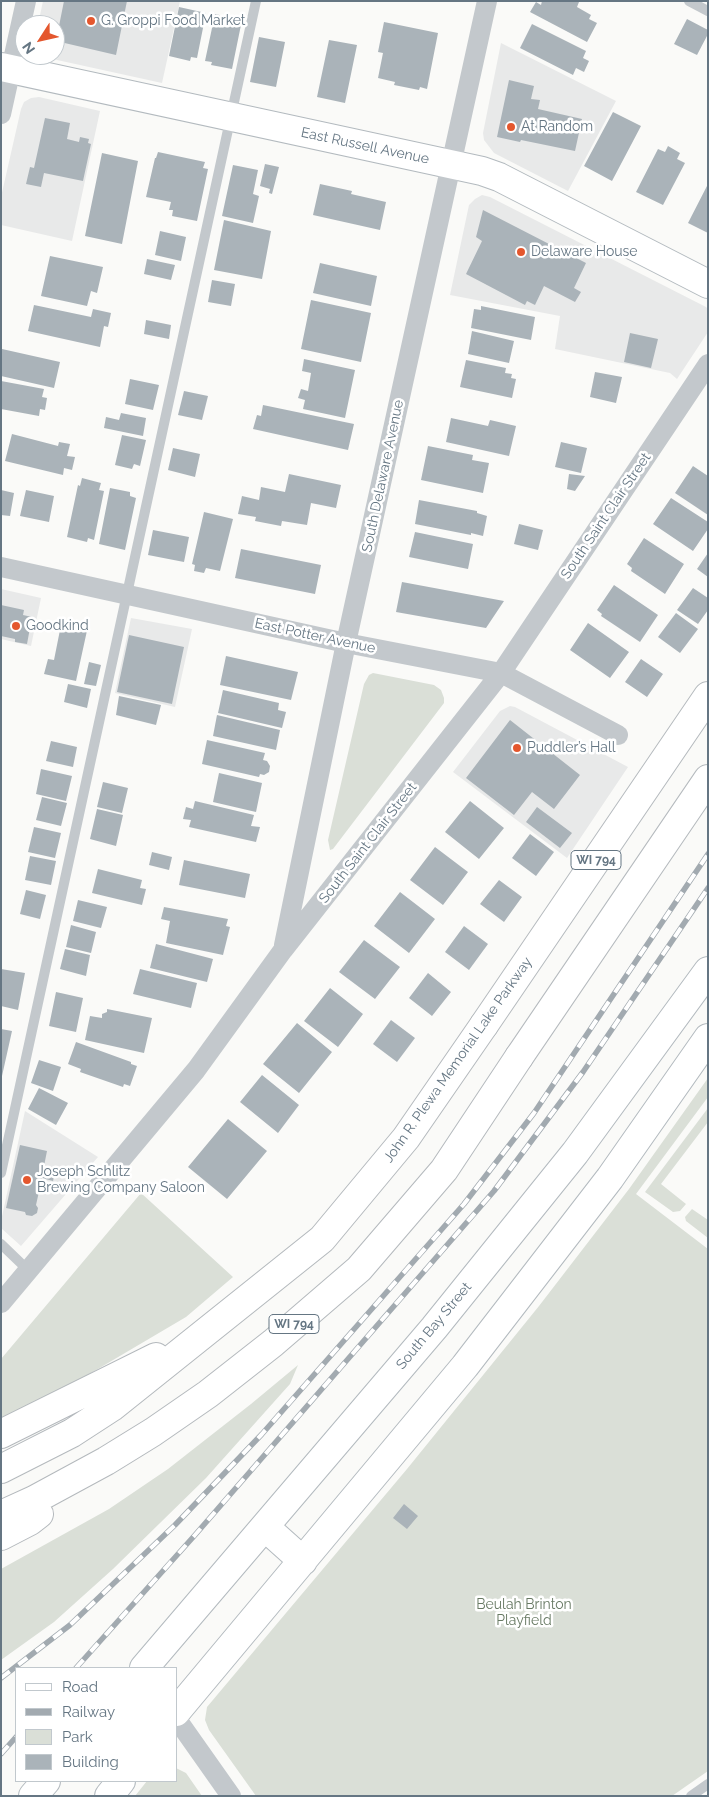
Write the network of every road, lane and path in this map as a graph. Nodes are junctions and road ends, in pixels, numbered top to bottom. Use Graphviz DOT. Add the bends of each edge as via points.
graph roads {
  1 [pos="26,1"];
  2 [pos="256,1"];
  3 [pos="487,1"];
  4 [pos="689,1"];
  5 [pos="707,8"];
  6 [pos="6,68"];
  7 [pos="1,114"];
  8 [pos="231,118"];
  9 [pos="451,165"];
  10 [pos="708,284"];
  11 [pos="708,364"];
  12 [pos="1,567"];
  13 [pos="126,595"];
  14 [pos="346,644"];
  15 [pos="502,673"];
  16 [pos="708,696"];
  17 [pos="618,734"];
  18 [pos="708,779"];
  19 [pos="283,950"];
  20 [pos="708,971"];
  21 [pos="708,1038"];
  22 [pos="575,1153"];
  23 [pos="1,1173"];
  24 [pos="610,1178"];
  25 [pos="1,1244"];
  26 [pos="29,1271"];
  27 [pos="1,1303"];
  28 [pos="205,1332"];
  29 [pos="1,1434"];
  30 [pos="106,1461"];
  31 [pos="1,1469"];
  32 [pos="1,1515"];
  33 [pos="264,1527"];
  34 [pos="1,1536"];
  35 [pos="303,1561"];
  36 [pos="145,1667"];
  37 [pos="178,1710"];
  38 [pos="178,1721"];
  39 [pos="45,1782"];
  40 [pos="120,1782"];
  41 [pos="708,1784"];
  42 [pos="33,1796"];
  43 [pos="108,1796"];
  44 [pos="231,1796"];
  45 [pos="691,1796"];
  1 -- 6 [label="street"];
  2 -- 8 [label="lane"];
  3 -- 9 [label="street, South Delaware Avenue"];
  4 -- 5 [label="lane"];
  6 -- 7 [label="street"];
  6 -- 8 [label="main road, East Russell Avenue"];
  8 -- 9 [label="main road, East Russell Avenue"];
  8 -- 13 [label="lane"];
  9 -- 10 [label="main road, East Russell Avenue" via="499,177"];
  9 -- 14 [label="street, South Delaware Avenue"];
  11 -- 15 [label="street, South Saint Clair Street"];
  12 -- 13 [label="street, East Potter Avenue"];
  13 -- 14 [label="street, East Potter Avenue"];
  13 -- 23 [label="lane"];
  14 -- 15 [label="street, East Potter Avenue"];
  14 -- 19 [label="street, South Delaware Avenue"];
  15 -- 17 [label="street, East Potter Avenue"];
  15 -- 19 [label="street, South Saint Clair Street"];
  16 -- 28 [label="main road, John R. Plewa Memorial Lake Parkway / WI 794" via="406,1138 322,1239"];
  18 -- 30 [label="main road, WI 794" via="444,1170 359,1269 208,1394"];
  19 -- 26 [label="street, South Saint Clair Street" via="196,1070"];
  20 -- 22 [label="main road, South Bay Street"];
  21 -- 24 [label="main road"];
  22 -- 24 [label="main road"];
  22 -- 33 [label="main road, South Bay Street" via="434,1328"];
  24 -- 35 [label="main road" via="465,1366"];
  25 -- 26 [label="lane"];
  26 -- 27 [label="street, South Saint Clair Street"];
  28 -- 29 [label="main road"];
  28 -- 31 [label="main road, John R. Plewa Memorial Lake Parkway / WI 794" via="112,1407 72,1433"];
  30 -- 32 [label="main road, WI 794"];
  30 -- 34 [label="main road" via="30,1521"];
  33 -- 35 [label="main road"];
  33 -- 36 [label="main road, South Bay Street"];
  35 -- 37 [label="main road"];
  38 -- 44 [label="street"];
  39 -- 42 [label="main road"];
  40 -- 43 [label="main road"];
  41 -- 45 [label="lane"];
}
